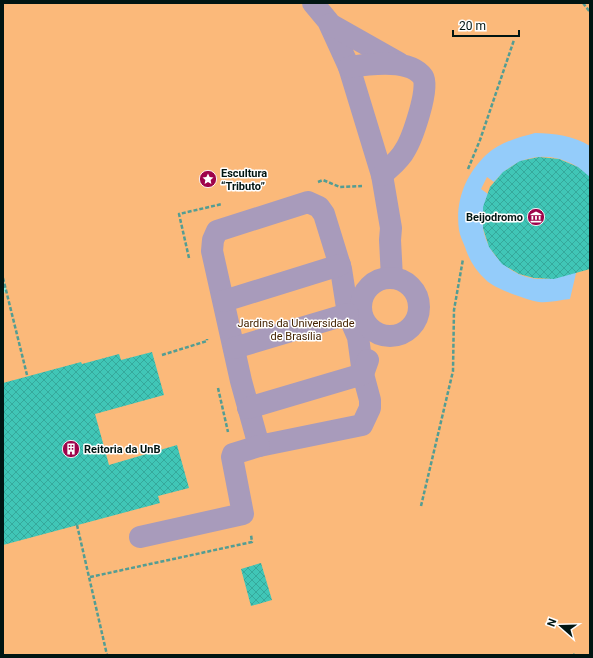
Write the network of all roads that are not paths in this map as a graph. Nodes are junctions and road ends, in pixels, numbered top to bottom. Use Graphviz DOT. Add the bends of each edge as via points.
graph roads {
  1 [pos="314,3"];
  2 [pos="330,24"];
  3 [pos="404,66"];
  4 [pos="349,67"];
  5 [pos="382,175"];
  6 [pos="391,228"];
  7 [pos="341,267"];
  8 [pos="383,281"];
  9 [pos="417,297"];
  10 [pos="224,301"];
  11 [pos="348,314"];
  12 [pos="390,337"];
  13 [pos="234,348"];
  14 [pos="363,374"];
  15 [pos="248,408"];
  16 [pos="259,446"];
  17 [pos="140,537"];
  1 -- 2 [label="lane"];
  2 -- 3 [label="lane"];
  2 -- 4 [label="lane"];
  3 -- 4 [label="lane" via="368,64"];
  3 -- 5 [label="lane" via="418,72 425,86 414,130 405,151"];
  4 -- 5 [label="lane"];
  5 -- 6 [label="lane"];
  6 -- 8 [label="lane"];
  6 -- 9 [label="lane"];
  7 -- 8 [label="lane" via="358,279"];
  7 -- 10 [label="lane"];
  7 -- 10 [label="lane" via="324,214 319,207 308,202 217,231 212,251"];
  7 -- 11 [label="lane"];
  8 -- 9 [label="lane" via="400,280 408,284"];
  8 -- 12 [label="lane" via="367,290 362,298 362,316 366,325 373,331"];
  9 -- 12 [label="lane" via="419,311 414,324 408,331"];
  10 -- 13 [label="lane"];
  11 -- 13 [label="lane"];
  11 -- 14 [label="lane" via="358,337"];
  12 -- 14 [label="lane" via="372,349"];
  13 -- 15 [label="lane"];
  14 -- 15 [label="lane"];
  14 -- 16 [label="lane" via="370,408 362,426"];
  15 -- 16 [label="lane"];
  16 -- 17 [label="lane" via="233,454 243,514"];
}
